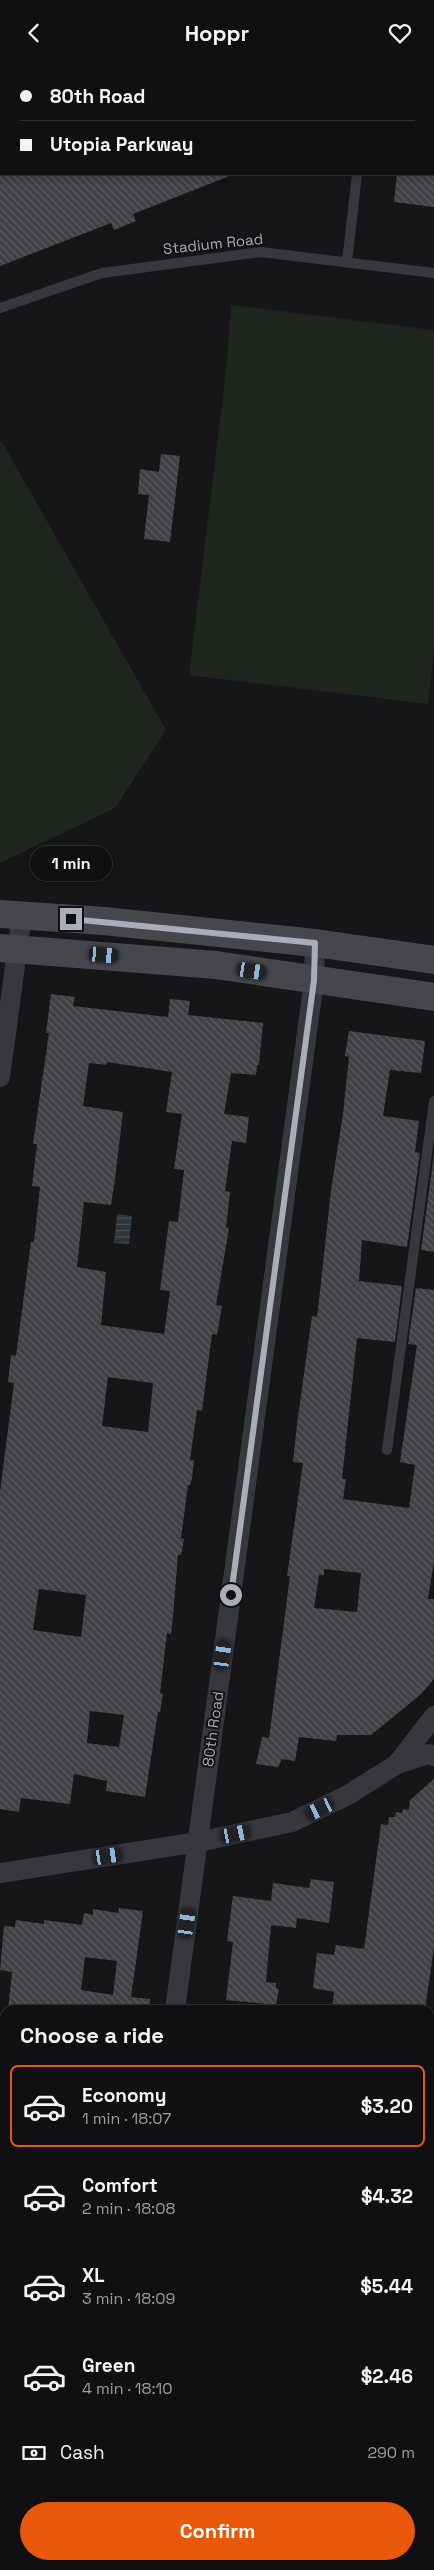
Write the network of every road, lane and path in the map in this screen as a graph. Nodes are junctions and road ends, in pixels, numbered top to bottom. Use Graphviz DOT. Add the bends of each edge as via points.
graph roads {
  1 [pos="357,175"];
  2 [pos="347,262"];
  3 [pos="434,273"];
  4 [pos="0,308"];
  5 [pos="11,915"];
  6 [pos="315,943"];
  7 [pos="9,948"];
  8 [pos="434,960"];
  9 [pos="314,980"];
  10 [pos="434,997"];
  11 [pos="0,1077"];
  12 [pos="434,1101"];
  13 [pos="387,1451"];
  14 [pos="434,1716"];
  15 [pos="434,1755"];
  16 [pos="397,1764"];
  17 [pos="198,1842"];
  18 [pos="0,1873"];
  19 [pos="176,2005"];
  1 -- 2 [label="lane"];
  2 -- 3 [label="lane, Stadium Road"];
  2 -- 4 [label="lane, Stadium Road" via="261,251 102,273"];
  5 -- 6 [label="main road"];
  5 -- 7 [label="street"];
  6 -- 8 [label="main road"];
  6 -- 9 [label="street, 80th Road"];
  7 -- 9 [label="main road" via="216,965"];
  7 -- 11 [label="street"];
  9 -- 10 [label="main road"];
  9 -- 17 [label="street, 80th Road"];
  12 -- 13 [label="lane"];
  14 -- 16 [label="street"];
  15 -- 16 [label="street"];
  16 -- 17 [label="street" via="348,1795 292,1822"];
  17 -- 18 [label="street"];
  17 -- 19 [label="street, 80th Road"];
}
